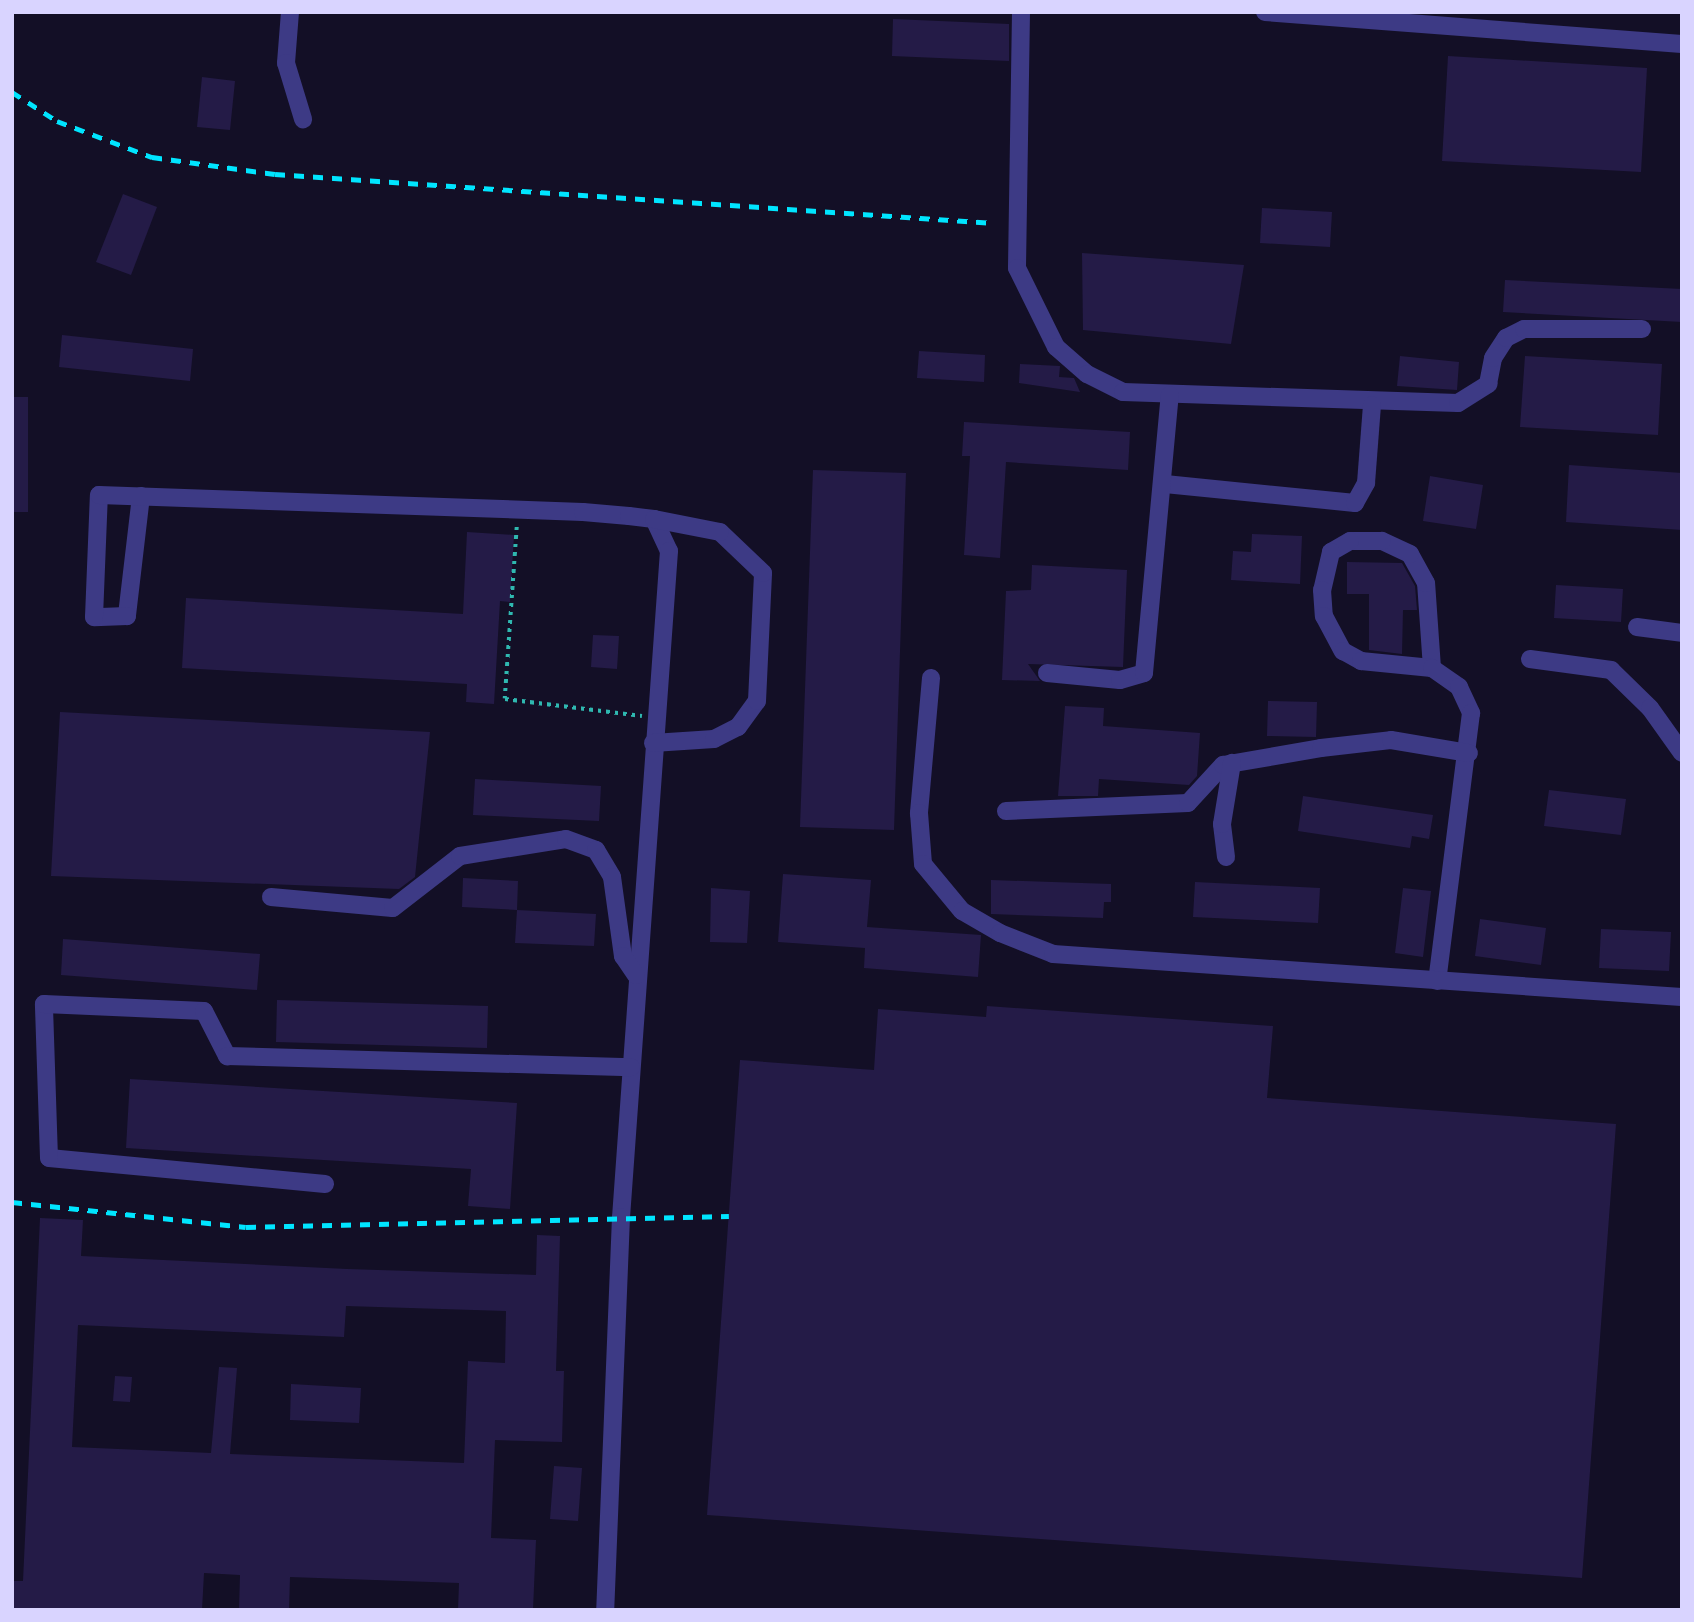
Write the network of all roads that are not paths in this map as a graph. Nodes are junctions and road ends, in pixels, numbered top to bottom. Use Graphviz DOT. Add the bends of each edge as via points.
graph roads {
  1 [pos="290,12"];
  2 [pos="1021,12"];
  3 [pos="1265,12"];
  4 [pos="1682,44"];
  5 [pos="303,120"];
  6 [pos="1642,329"];
  7 [pos="1170,395"];
  8 [pos="1373,405"];
  9 [pos="1165,484"];
  10 [pos="141,496"];
  11 [pos="654,519"];
  12 [pos="1637,627"];
  13 [pos="1682,633"];
  14 [pos="1530,659"];
  15 [pos="1433,668"];
  16 [pos="1046,673"];
  17 [pos="931,678"];
  18 [pos="653,743"];
  19 [pos="1469,752"];
  20 [pos="1682,753"];
  21 [pos="1232,763"];
  22 [pos="1006,811"];
  23 [pos="1226,857"];
  24 [pos="271,897"];
  25 [pos="636,975"];
  26 [pos="1437,981"];
  27 [pos="1682,997"];
  28 [pos="631,1067"];
  29 [pos="325,1184"];
  30 [pos="605,1610"];
  1 -- 5 [label="lane" via="286,63"];
  2 -- 7 [label="lane" via="1017,268 1056,347 1087,374 1123,392"];
  3 -- 4 [label="lane"];
  6 -- 8 [label="lane" via="1524,329 1506,338 1493,358 1488,384 1474,396 1458,403"];
  7 -- 8 [label="lane"];
  7 -- 9 [label="lane"];
  8 -- 9 [label="lane" via="1366,483 1354,503"];
  9 -- 16 [label="lane" via="1144,673 1120,680"];
  10 -- 10 [label="lane" via="99,495 94,617 127,616"];
  10 -- 11 [label="lane"];
  11 -- 18 [label="lane" via="669,551"];
  11 -- 18 [label="lane" via="720,532 763,573 757,701 738,727 714,738"];
  12 -- 13 [label="lane"];
  14 -- 20 [label="lane" via="1611,670 1650,708"];
  15 -- 15 [label="lane" via="1362,661 1343,651 1324,616 1322,590 1331,552 1350,541 1382,541 1410,554 1426,583"];
  15 -- 19 [label="lane" via="1459,687 1471,713"];
  17 -- 26 [label="lane" via="919,813 923,864 962,911 1053,954"];
  18 -- 25 [label="lane"];
  19 -- 21 [label="lane" via="1391,740"];
  19 -- 26 [label="lane"];
  21 -- 22 [label="lane" via="1223,765 1188,803"];
  21 -- 23 [label="lane" via="1222,824"];
  24 -- 25 [label="lane" via="393,908 460,856 566,839 596,850 612,877 623,956"];
  25 -- 28 [label="lane"];
  26 -- 27 [label="lane"];
  28 -- 29 [label="lane" via="227,1056 204,1011 44,1004 49,1158"];
  28 -- 30 [label="lane"];
}
